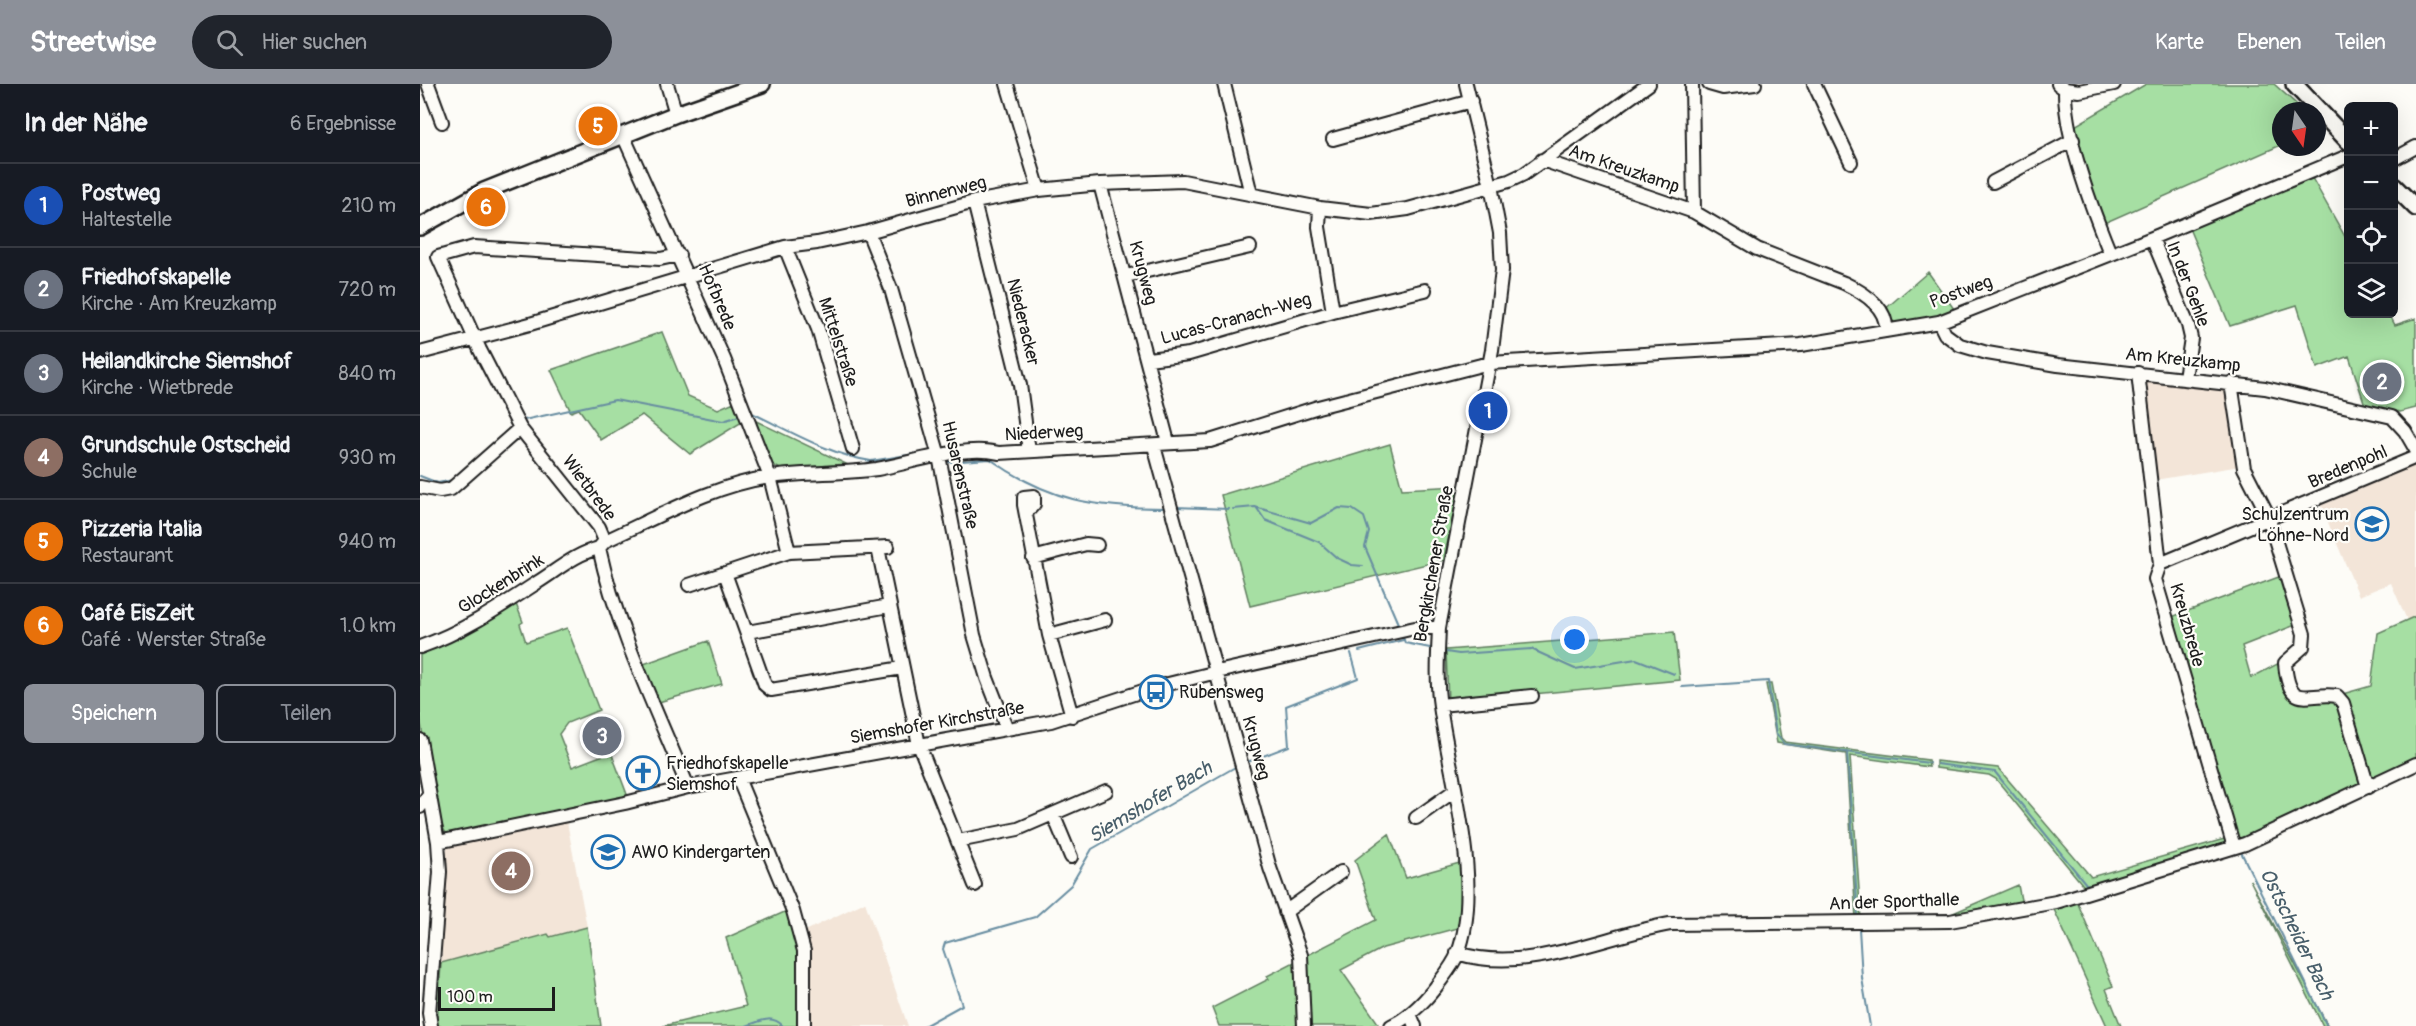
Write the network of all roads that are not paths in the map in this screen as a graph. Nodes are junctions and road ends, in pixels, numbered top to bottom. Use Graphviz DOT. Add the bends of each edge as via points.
graph roads {
  1 [pos="428,84"];
  2 [pos="667,84"];
  3 [pos="762,84"];
  4 [pos="1006,84"];
  5 [pos="1224,84"];
  6 [pos="1466,84"];
  7 [pos="1649,84"];
  8 [pos="1692,84"];
  9 [pos="1709,84"];
  10 [pos="1755,84"];
  11 [pos="1814,84"];
  12 [pos="2114,84"];
  13 [pos="2294,84"];
  14 [pos="2061,86"];
  15 [pos="1471,101"];
  16 [pos="676,114"];
  17 [pos="442,122"];
  18 [pos="623,135"];
  19 [pos="2344,136"];
  20 [pos="1334,139"];
  21 [pos="2073,140"];
  22 [pos="2416,147"];
  23 [pos="2398,157"];
  24 [pos="2344,158"];
  25 [pos="1542,160"];
  26 [pos="1851,162"];
  27 [pos="1993,182"];
  28 [pos="1100,184"];
  29 [pos="1491,186"];
  30 [pos="1038,190"];
  31 [pos="2398,190"];
  32 [pos="1251,194"];
  33 [pos="974,202"];
  34 [pos="1320,208"];
  35 [pos="2416,208"];
  36 [pos="1694,212"];
  37 [pos="420,227"];
  38 [pos="868,232"];
  39 [pos="2152,238"];
  40 [pos="785,247"];
  41 [pos="1250,247"];
  42 [pos="2110,253"];
  43 [pos="679,255"];
  44 [pos="687,274"];
  45 [pos="1126,276"];
  46 [pos="1425,290"];
  47 [pos="1334,312"];
  48 [pos="1939,322"];
  49 [pos="1886,331"];
  50 [pos="477,338"];
  51 [pos="420,353"];
  52 [pos="1148,359"];
  53 [pos="1489,363"];
  54 [pos="2138,373"];
  55 [pos="2185,378"];
  56 [pos="2231,383"];
  57 [pos="520,428"];
  58 [pos="1168,442"];
  59 [pos="1154,446"];
  60 [pos="854,449"];
  61 [pos="2416,450"];
  62 [pos="1029,451"];
  63 [pos="939,456"];
  64 [pos="2416,457"];
  65 [pos="770,477"];
  66 [pos="420,487"];
  67 [pos="1026,513"];
  68 [pos="2270,520"];
  69 [pos="602,545"];
  70 [pos="1097,545"];
  71 [pos="789,552"];
  72 [pos="1033,558"];
  73 [pos="2160,564"];
  74 [pos="725,573"];
  75 [pos="689,585"];
  76 [pos="889,606"];
  77 [pos="1105,620"];
  78 [pos="1438,628"];
  79 [pos="747,632"];
  80 [pos="1048,635"];
  81 [pos="420,647"];
  82 [pos="902,668"];
  83 [pos="1217,672"];
  84 [pos="1532,696"];
  85 [pos="1440,705"];
  86 [pos="1072,716"];
  87 [pos="1007,729"];
  88 [pos="420,740"];
  89 [pos="919,745"];
  90 [pos="2416,764"];
  91 [pos="738,778"];
  92 [pos="688,787"];
  93 [pos="2368,787"];
  94 [pos="1106,791"];
  95 [pos="1454,791"];
  96 [pos="429,794"];
  97 [pos="420,807"];
  98 [pos="1053,814"];
  99 [pos="1416,818"];
  100 [pos="958,840"];
  101 [pos="438,842"];
  102 [pos="2234,847"];
  103 [pos="1071,857"];
  104 [pos="1341,872"];
  105 [pos="975,885"];
  106 [pos="1285,912"];
  107 [pos="1458,953"];
  108 [pos="1410,1014"];
  109 [pos="431,1026"];
  110 [pos="804,1026"];
  111 [pos="1304,1026"];
  112 [pos="1390,1026"];
  113 [pos="1415,1026"];
  1 -- 17 [label="street"];
  2 -- 16 [label="street"];
  3 -- 16 [label="main road"];
  4 -- 30 [label="street"];
  5 -- 32 [label="street"];
  6 -- 15 [label="street, Bergkirchener Straße"];
  7 -- 25 [label="street, Binnenweg"];
  8 -- 36 [label="street, Am Kreuzkamp"];
  9 -- 10 [label="street" via="1723,88"];
  11 -- 26 [label="street"];
  12 -- 14 [label="street" via="2079,91"];
  13 -- 19 [label="main road"];
  14 -- 21 [label="street"];
  15 -- 20 [label="street"];
  15 -- 29 [label="street, Bergkirchener Straße"];
  16 -- 18 [label="main road"];
  18 -- 37 [label="main road" via="484,191"];
  18 -- 43 [label="street, Hofbrede"];
  21 -- 27 [label="street"];
  21 -- 42 [label="street"];
  22 -- 23 [label="street"];
  24 -- 39 [label="street, Postweg"];
  25 -- 29 [label="street, Binnenweg" via="1524,174"];
  25 -- 36 [label="street, Am Kreuzkamp"];
  28 -- 30 [label="street, Binnenweg"];
  28 -- 32 [label="street, Binnenweg" via="1183,181"];
  28 -- 45 [label="street, Krugweg"];
  29 -- 34 [label="street, Binnenweg" via="1392,212 1371,214"];
  29 -- 53 [label="street, Bergkirchener Straße" via="1502,270"];
  30 -- 33 [label="street, Binnenweg"];
  31 -- 35 [label="main road"];
  32 -- 34 [label="street, Binnenweg"];
  33 -- 38 [label="street, Binnenweg"];
  33 -- 62 [label="street, Niederacker" via="1020,385"];
  34 -- 47 [label="street, Lucas-Cranach-Weg" via="1319,227"];
  36 -- 49 [label="street, Am Kreuzkamp" via="1757,249 1858,290 1880,308 1887,321"];
  38 -- 40 [label="street, Binnenweg"];
  38 -- 63 [label="street, Husarenstraße" via="891,289"];
  39 -- 42 [label="street, Postweg"];
  39 -- 55 [label="street, In der Gehle" via="2188,325"];
  40 -- 44 [label="street, Binnenweg"];
  40 -- 60 [label="street, Mittelstraße" via="818,329"];
  41 -- 45 [label="street"];
  42 -- 48 [label="street, Postweg"];
  43 -- 44 [label="street, Hofbrede"];
  43 -- 50 [label="street, Wietbrede" via="660,259 474,247 438,257"];
  44 -- 50 [label="street, Binnenweg"];
  44 -- 65 [label="street, Hofbrede"];
  45 -- 52 [label="street, Krugweg"];
  46 -- 47 [label="street, Lucas-Cranach-Weg"];
  47 -- 52 [label="street, Lucas-Cranach-Weg" via="1189,354"];
  48 -- 49 [label="street, Postweg"];
  48 -- 54 [label="street, Am Kreuzkamp" via="1945,334 1960,345 1987,353"];
  49 -- 53 [label="street, Postweg" via="1801,345"];
  50 -- 51 [label="street, Binnenweg"];
  50 -- 57 [label="street, Wietbrede"];
  52 -- 58 [label="street, Krugweg"];
  53 -- 58 [label="street, Niederweg" via="1318,407 1210,441"];
  53 -- 78 [label="street, Bergkirchener Straße"];
  54 -- 55 [label="street, Am Kreuzkamp"];
  54 -- 73 [label="street, Kreuzbrede"];
  55 -- 56 [label="street, Am Kreuzkamp"];
  56 -- 61 [label="street, Am Kreuzkamp" via="2392,417"];
  56 -- 68 [label="street" via="2240,454"];
  57 -- 66 [label="street" via="456,486 440,491"];
  57 -- 69 [label="street, Wietbrede" via="598,527"];
  58 -- 59 [label="street, Niederweg"];
  59 -- 62 [label="street, Niederweg"];
  59 -- 83 [label="street, Krugweg"];
  62 -- 63 [label="street, Niederweg" via="988,450"];
  63 -- 65 [label="street, Niederweg" via="874,469"];
  63 -- 87 [label="street, Husarenstraße" via="974,634"];
  64 -- 68 [label="street, Bredenpohl"];
  65 -- 69 [label="street, Niederweg" via="719,489"];
  65 -- 71 [label="street, Hofbrede"];
  67 -- 72 [label="street"];
  68 -- 73 [label="street, Bredenpohl"];
  68 -- 93 [label="street" via="2304,634 2303,647 2285,663 2290,682 2299,697 2331,695 2343,703"];
  69 -- 81 [label="street, Glockenbrink" via="476,623"];
  69 -- 92 [label="street, Wietbrede" via="604,570"];
  70 -- 72 [label="street" via="1086,544"];
  71 -- 74 [label="street"];
  71 -- 76 [label="street" via="883,548"];
  72 -- 80 [label="street"];
  73 -- 102 [label="street, Kreuzbrede" via="2155,579"];
  74 -- 75 [label="street"];
  74 -- 79 [label="street"];
  76 -- 79 [label="street"];
  76 -- 82 [label="street"];
  77 -- 80 [label="street"];
  78 -- 83 [label="street, Siemshofer Kirchstraße" via="1401,632"];
  78 -- 85 [label="street, Bergkirchener Straße"];
  79 -- 82 [label="street" via="765,685 771,690"];
  80 -- 86 [label="street"];
  82 -- 89 [label="street"];
  83 -- 86 [label="street, Siemshofer Kirchstraße" via="1152,688"];
  83 -- 106 [label="street, Krugweg"];
  84 -- 85 [label="street"];
  85 -- 95 [label="street, Bergkirchener Straße"];
  86 -- 87 [label="street, Siemshofer Kirchstraße"];
  87 -- 89 [label="street, Siemshofer Kirchstraße"];
  88 -- 96 [label="street"];
  89 -- 91 [label="street, Siemshofer Kirchstraße"];
  89 -- 100 [label="street"];
  90 -- 93 [label="street, An der Sporthalle"];
  91 -- 92 [label="street, Siemshofer Kirchstraße"];
  91 -- 110 [label="street" via="793,911 804,951"];
  92 -- 101 [label="street, Siemshofer Kirchstraße"];
  93 -- 102 [label="street, An der Sporthalle"];
  94 -- 98 [label="street"];
  95 -- 99 [label="street"];
  95 -- 107 [label="street, Bergkirchener Straße" via="1468,877"];
  96 -- 97 [label="street"];
  96 -- 101 [label="street"];
  98 -- 100 [label="street" via="1018,829"];
  98 -- 103 [label="street"];
  100 -- 105 [label="street"];
  101 -- 109 [label="street" via="440,872"];
  102 -- 107 [label="street, An der Sporthalle" via="2056,902 1950,921 1670,924 1555,955 1484,958"];
  104 -- 106 [label="street"];
  106 -- 111 [label="street, Krugweg" via="1301,955"];
  107 -- 108 [label="street, Bergkirchener Straße" via="1431,993"];
  108 -- 112 [label="street, Bergkirchener Straße"];
  108 -- 113 [label="street"];
}
